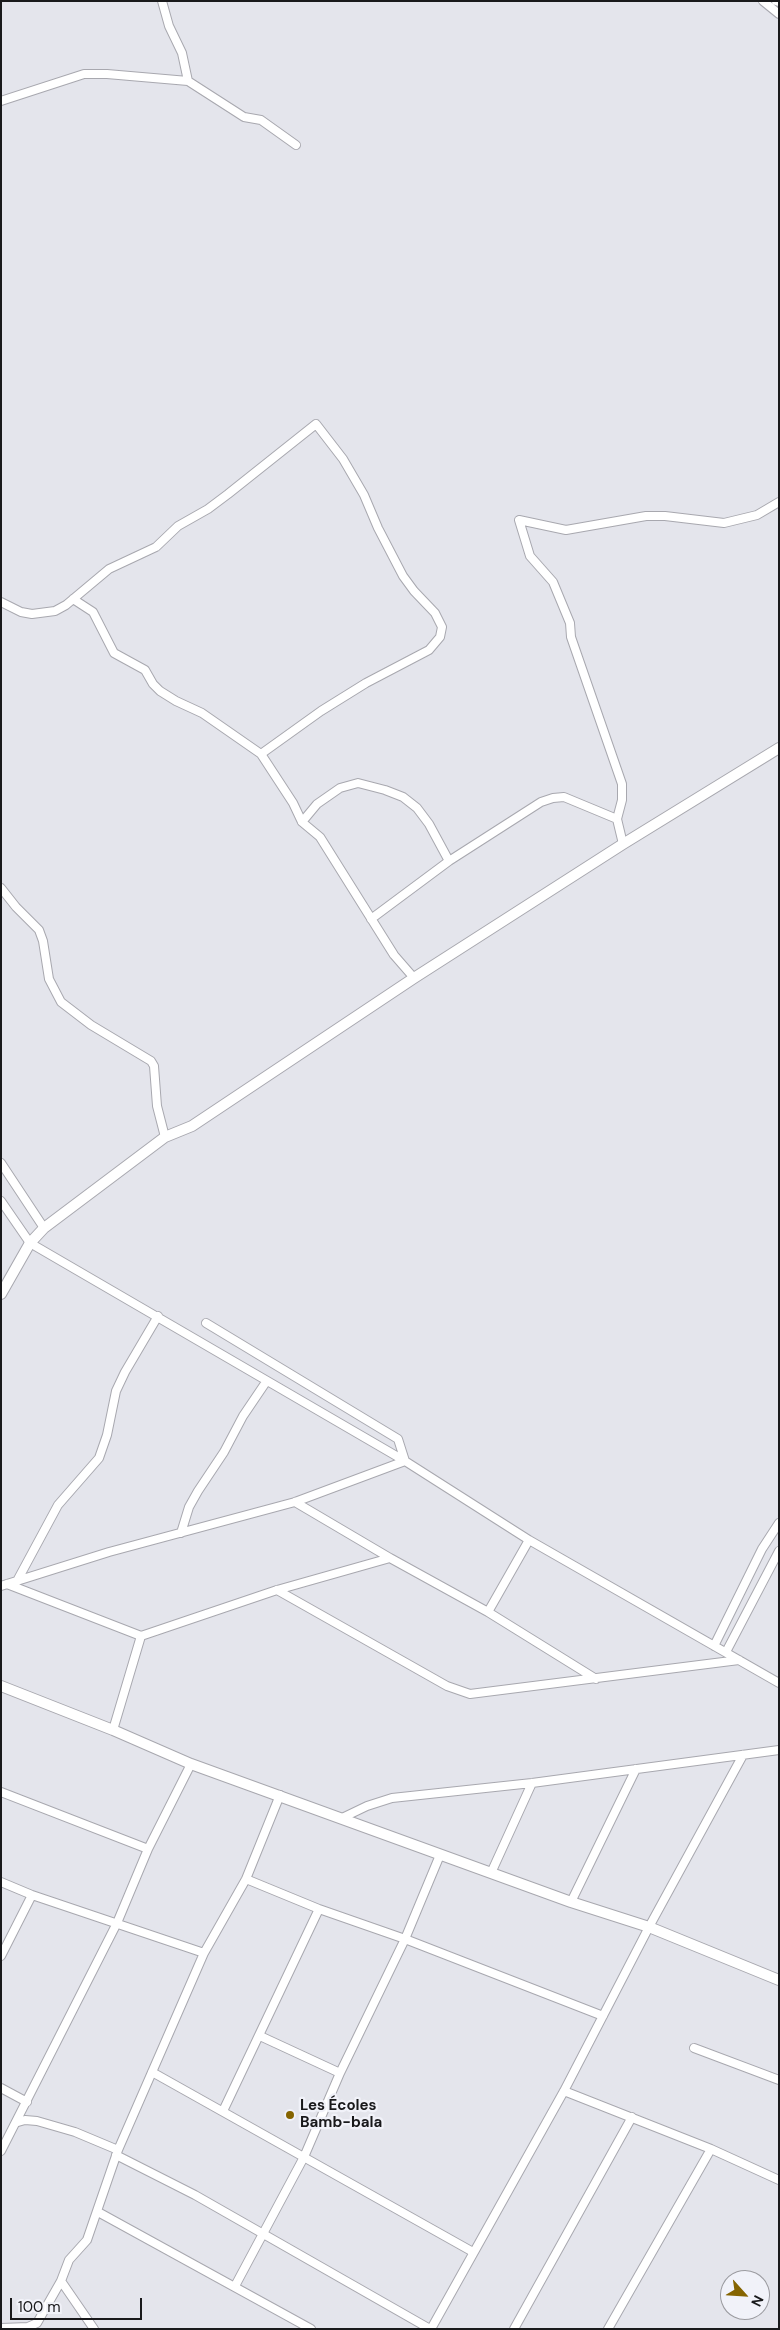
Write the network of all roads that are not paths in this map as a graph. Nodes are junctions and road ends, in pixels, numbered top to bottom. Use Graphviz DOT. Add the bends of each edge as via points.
graph roads {
  1 [pos="162,1"];
  2 [pos="763,1"];
  3 [pos="779,14"];
  4 [pos="188,81"];
  5 [pos="1,101"];
  6 [pos="296,145"];
  7 [pos="779,502"];
  8 [pos="73,599"];
  9 [pos="1,602"];
  10 [pos="779,748"];
  11 [pos="261,754"];
  12 [pos="617,819"];
  13 [pos="302,822"];
  14 [pos="623,844"];
  15 [pos="449,861"];
  16 [pos="1,888"];
  17 [pos="371,919"];
  18 [pos="414,978"];
  19 [pos="165,1137"];
  20 [pos="1,1163"];
  21 [pos="1,1201"];
  22 [pos="44,1228"];
  23 [pos="30,1243"];
  24 [pos="1,1294"];
  25 [pos="158,1316"];
  26 [pos="206,1323"];
  27 [pos="266,1382"];
  28 [pos="405,1461"];
  29 [pos="295,1502"];
  30 [pos="779,1523"];
  31 [pos="181,1533"];
  32 [pos="529,1540"];
  33 [pos="779,1551"];
  34 [pos="390,1558"];
  35 [pos="17,1581"];
  36 [pos="4,1585"];
  37 [pos="277,1590"];
  38 [pos="488,1612"];
  39 [pos="141,1636"];
  40 [pos="714,1646"];
  41 [pos="726,1652"];
  42 [pos="739,1660"];
  43 [pos="596,1679"];
  44 [pos="779,1683"];
  45 [pos="1,1686"];
  46 [pos="114,1730"];
  47 [pos="779,1750"];
  48 [pos="743,1755"];
  49 [pos="191,1764"];
  50 [pos="636,1769"];
  51 [pos="532,1783"];
  52 [pos="1,1792"];
  53 [pos="280,1796"];
  54 [pos="342,1818"];
  55 [pos="148,1849"];
  56 [pos="440,1855"];
  57 [pos="491,1873"];
  58 [pos="246,1879"];
  59 [pos="1,1882"];
  60 [pos="32,1895"];
  61 [pos="571,1902"];
  62 [pos="319,1909"];
  63 [pos="117,1923"];
  64 [pos="649,1927"];
  65 [pos="405,1938"];
  66 [pos="204,1953"];
  67 [pos="1,1956"];
  68 [pos="779,1980"];
  69 [pos="603,2016"];
  70 [pos="260,2036"];
  71 [pos="694,2048"];
  72 [pos="152,2072"];
  73 [pos="340,2073"];
  74 [pos="779,2080"];
  75 [pos="1,2088"];
  76 [pos="564,2091"];
  77 [pos="27,2102"];
  78 [pos="223,2111"];
  79 [pos="632,2117"];
  80 [pos="18,2122"];
  81 [pos="711,2148"];
  82 [pos="1,2151"];
  83 [pos="117,2153"];
  84 [pos="304,2157"];
  85 [pos="779,2180"];
  86 [pos="98,2212"];
  87 [pos="262,2234"];
  88 [pos="472,2252"];
  89 [pos="61,2281"];
  90 [pos="235,2286"];
  91 [pos="37,2326"];
  92 [pos="3,2328"];
  93 [pos="94,2329"];
  94 [pos="311,2329"];
  95 [pos="430,2329"];
  96 [pos="514,2329"];
  97 [pos="608,2329"];
  1 -- 4 [label="street" via="182,53"];
  2 -- 3 [label="street"];
  4 -- 5 [label="street" via="84,74"];
  4 -- 6 [label="street" via="244,117 261,120"];
  7 -- 12 [label="street" via="758,515 724,524 646,516 566,530 519,520 530,556 553,582 572,627 571,637 622,784"];
  8 -- 9 [label="street" via="55,611 32,614"];
  8 -- 11 [label="street" via="93,612 114,653 145,670 153,684 176,701 202,712"];
  8 -- 11 [label="street" via="109,569 156,548 178,526 215,504 316,424 343,459 364,495 404,576 436,614 442,627 440,637 429,650 366,683"];
  10 -- 14 [label="street"];
  11 -- 13 [label="street"];
  12 -- 14 [label="street"];
  12 -- 15 [label="street" via="564,797 553,798 541,802"];
  13 -- 15 [label="street" via="317,804 340,788 358,783 385,790 403,797 417,808"];
  13 -- 17 [label="street" via="320,837"];
  14 -- 18 [label="street"];
  15 -- 17 [label="street"];
  16 -- 19 [label="street" via="39,930 49,979 61,1002 151,1061"];
  17 -- 18 [label="street" via="394,955"];
  18 -- 19 [label="street" via="192,1126"];
  19 -- 22 [label="street"];
  20 -- 22 [label="street"];
  21 -- 23 [label="street"];
  22 -- 23 [label="street"];
  23 -- 24 [label="street"];
  23 -- 25 [label="street"];
  25 -- 27 [label="street"];
  25 -- 35 [label="street" via="116,1391 99,1458 58,1505"];
  26 -- 28 [label="street" via="398,1439"];
  27 -- 28 [label="street"];
  27 -- 31 [label="street" via="194,1499"];
  28 -- 29 [label="street"];
  28 -- 32 [label="street"];
  29 -- 31 [label="street"];
  29 -- 34 [label="street"];
  30 -- 40 [label="street" via="762,1549"];
  31 -- 35 [label="street"];
  32 -- 38 [label="street"];
  32 -- 40 [label="street"];
  33 -- 41 [label="street"];
  34 -- 37 [label="street"];
  34 -- 38 [label="street"];
  35 -- 36 [label="street"];
  36 -- 39 [label="street"];
  37 -- 39 [label="street"];
  37 -- 43 [label="street" via="457,1690 470,1694"];
  38 -- 43 [label="street"];
  39 -- 46 [label="street"];
  40 -- 41 [label="street"];
  41 -- 42 [label="street"];
  42 -- 43 [label="street"];
  42 -- 44 [label="street"];
  45 -- 46 [label="street"];
  46 -- 49 [label="street"];
  47 -- 48 [label="street"];
  48 -- 50 [label="street"];
  48 -- 64 [label="street"];
  49 -- 53 [label="street"];
  49 -- 55 [label="street"];
  50 -- 51 [label="street"];
  50 -- 61 [label="street"];
  51 -- 54 [label="street" via="392,1798"];
  51 -- 57 [label="street"];
  52 -- 55 [label="street"];
  53 -- 54 [label="street"];
  53 -- 58 [label="street"];
  54 -- 56 [label="street"];
  55 -- 63 [label="street"];
  56 -- 57 [label="street"];
  56 -- 65 [label="street"];
  57 -- 61 [label="street"];
  58 -- 62 [label="street"];
  58 -- 66 [label="street"];
  59 -- 60 [label="street"];
  60 -- 63 [label="street"];
  60 -- 67 [label="street"];
  61 -- 64 [label="street"];
  62 -- 65 [label="street"];
  62 -- 70 [label="street"];
  63 -- 66 [label="street"];
  63 -- 77 [label="street"];
  64 -- 68 [label="street"];
  64 -- 69 [label="street"];
  65 -- 69 [label="street"];
  65 -- 73 [label="street"];
  66 -- 72 [label="street"];
  69 -- 76 [label="street"];
  70 -- 73 [label="street"];
  70 -- 78 [label="street"];
  71 -- 74 [label="street"];
  72 -- 78 [label="street"];
  72 -- 83 [label="street"];
  73 -- 84 [label="street"];
  75 -- 77 [label="street"];
  76 -- 79 [label="street"];
  76 -- 88 [label="street"];
  77 -- 80 [label="street"];
  78 -- 84 [label="street"];
  79 -- 81 [label="street"];
  79 -- 96 [label="street"];
  80 -- 82 [label="street"];
  80 -- 83 [label="street" via="37,2121 75,2132"];
  81 -- 85 [label="street"];
  81 -- 97 [label="street"];
  83 -- 86 [label="street"];
  83 -- 87 [label="street"];
  84 -- 87 [label="street"];
  84 -- 88 [label="street"];
  86 -- 89 [label="street" via="87,2240 72,2256"];
  86 -- 90 [label="street"];
  87 -- 90 [label="street"];
  87 -- 95 [label="street"];
  88 -- 95 [label="street"];
  89 -- 91 [label="street"];
  89 -- 93 [label="street"];
  90 -- 94 [label="street"];
  91 -- 92 [label="street"];
}
